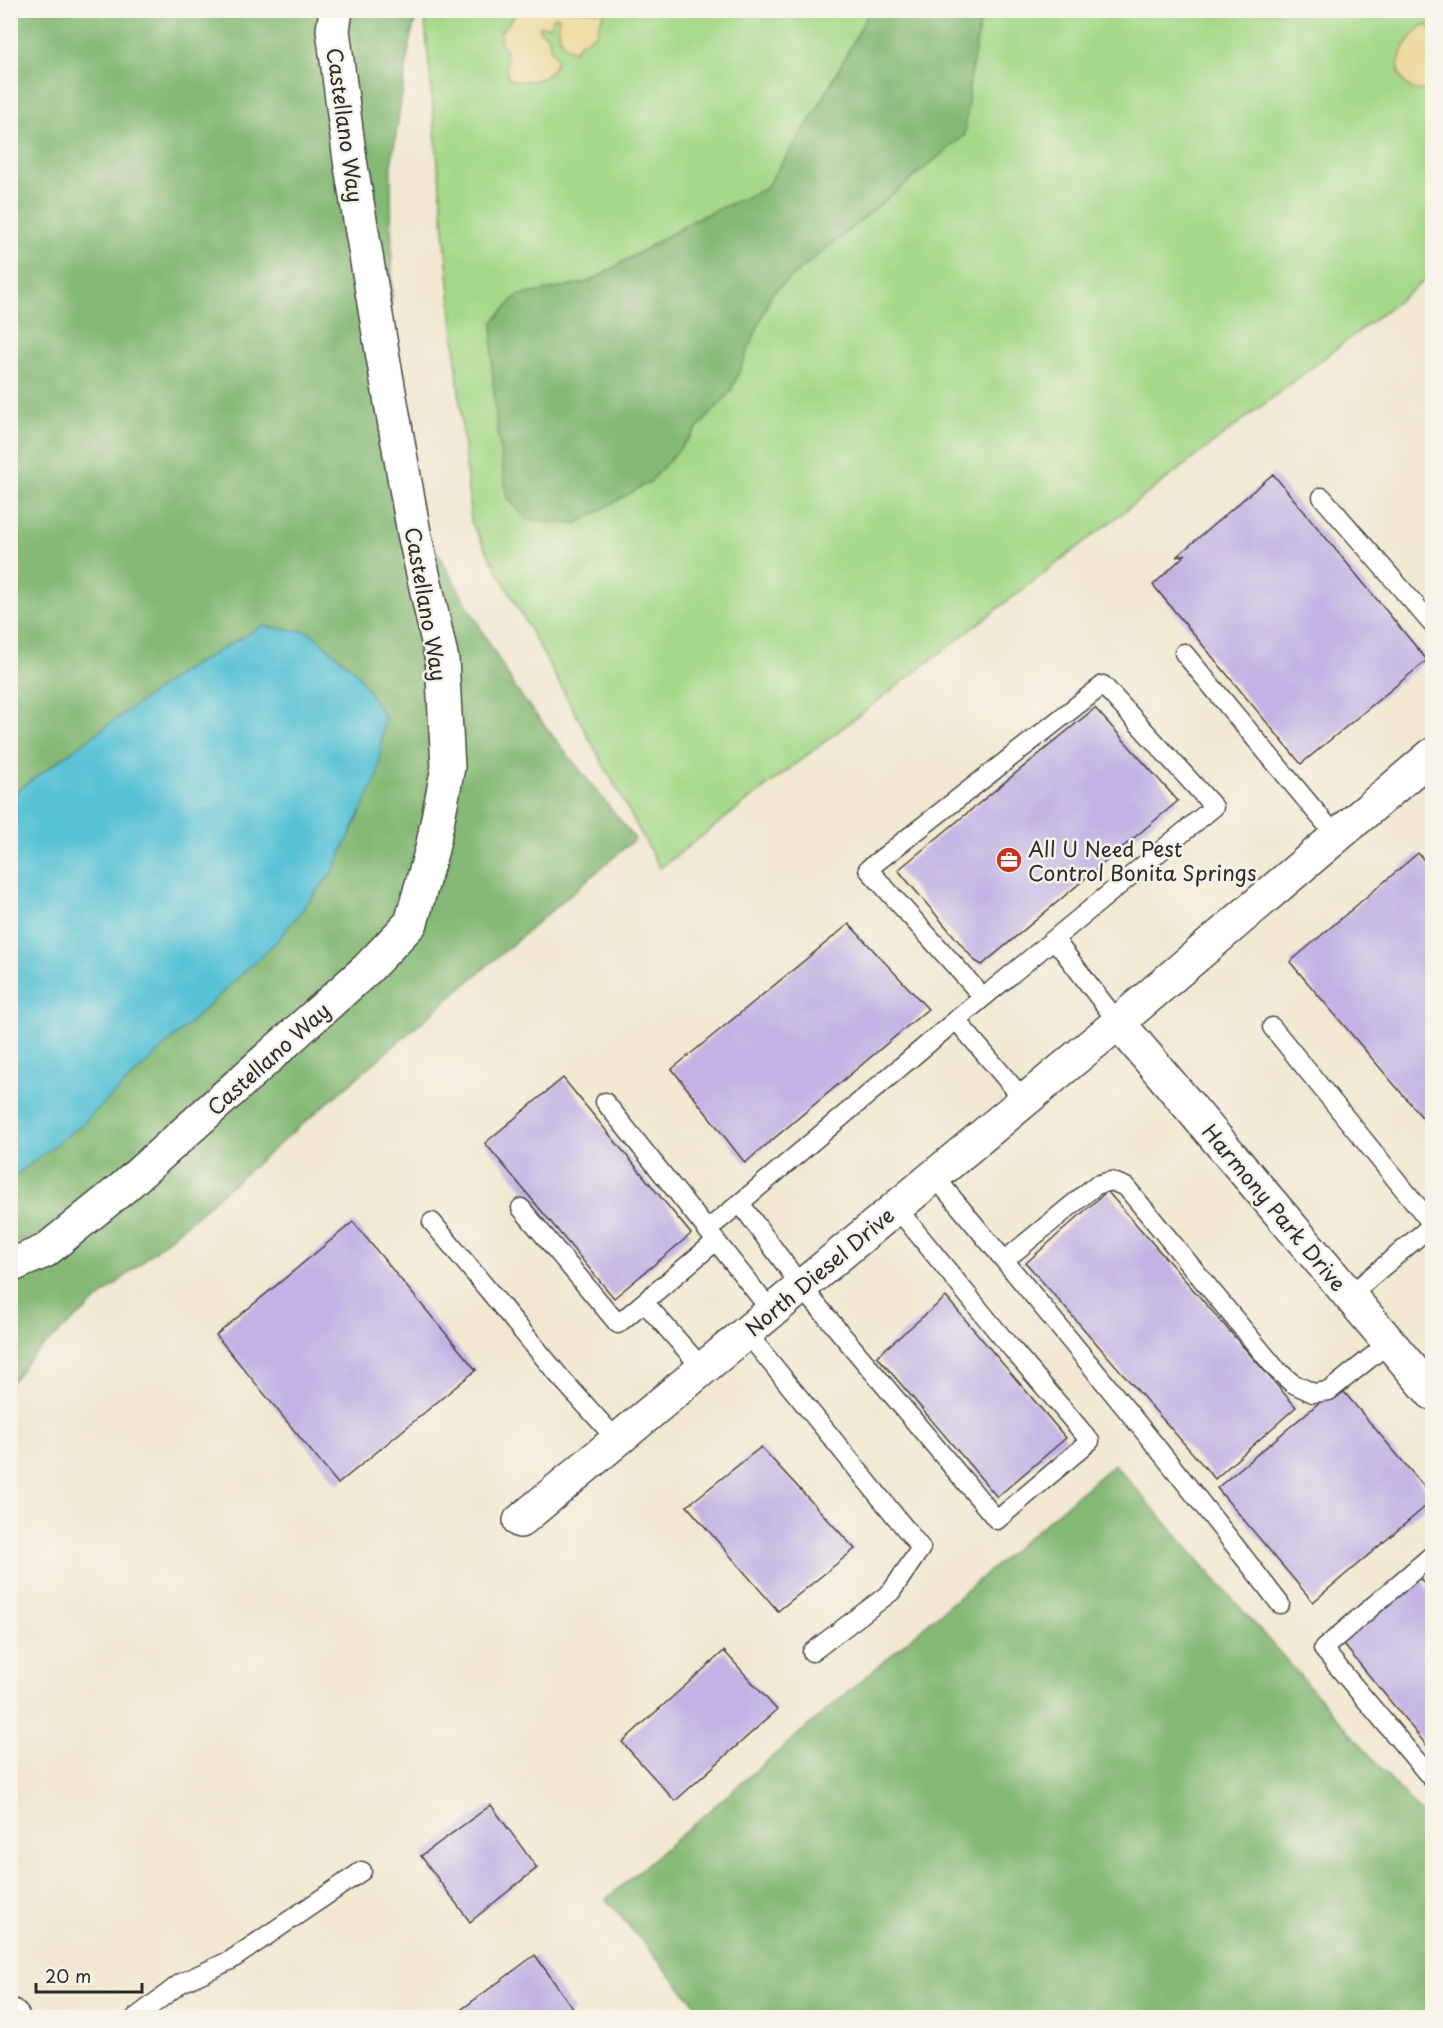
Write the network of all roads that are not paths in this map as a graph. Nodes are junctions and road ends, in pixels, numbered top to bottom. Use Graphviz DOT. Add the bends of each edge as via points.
graph roads {
  1 [pos="336,10"];
  2 [pos="1322,497"];
  3 [pos="1432,624"];
  4 [pos="1184,653"];
  5 [pos="1432,755"];
  6 [pos="1336,836"];
  7 [pos="1054,939"];
  8 [pos="983,997"];
  9 [pos="956,1020"];
  10 [pos="1118,1021"];
  11 [pos="1272,1028"];
  12 [pos="1024,1100"];
  13 [pos="605,1102"];
  14 [pos="934,1176"];
  15 [pos="740,1203"];
  16 [pos="896,1207"];
  17 [pos="521,1208"];
  18 [pos="432,1222"];
  19 [pos="1432,1224"];
  20 [pos="711,1236"];
  21 [pos="1005,1260"];
  22 [pos="10,1266"];
  23 [pos="801,1286"];
  24 [pos="1350,1295"];
  25 [pos="644,1302"];
  26 [pos="771,1311"];
  27 [pos="746,1332"];
  28 [pos="1390,1342"];
  29 [pos="703,1369"];
  30 [pos="1432,1393"];
  31 [pos="617,1440"];
  32 [pos="520,1521"];
  33 [pos="1432,1555"];
  34 [pos="1280,1604"];
  35 [pos="812,1652"];
  36 [pos="1432,1779"];
  37 [pos="362,1871"];
  38 [pos="135,2018"];
  1 -- 22 [label="street, Castellano Way" via="333,30 352,171 414,533 442,660 447,767 432,849 411,922 367,969 124,1187 45,1251"];
  2 -- 3 [label="lane"];
  4 -- 6 [label="lane"];
  5 -- 6 [label="street, North Diesel Drive"];
  6 -- 10 [label="street, North Diesel Drive"];
  7 -- 8 [label="lane"];
  7 -- 8 [label="lane" via="1214,807 1103,685 868,869"];
  7 -- 10 [label="lane"];
  8 -- 9 [label="lane"];
  9 -- 12 [label="lane"];
  9 -- 15 [label="lane"];
  10 -- 12 [label="street, North Diesel Drive"];
  10 -- 24 [label="street, Harmony Park Drive"];
  11 -- 19 [label="lane"];
  12 -- 14 [label="street, North Diesel Drive"];
  13 -- 20 [label="lane"];
  14 -- 16 [label="street, North Diesel Drive"];
  14 -- 21 [label="lane"];
  15 -- 20 [label="lane"];
  15 -- 23 [label="lane"];
  16 -- 23 [label="street, North Diesel Drive"];
  16 -- 23 [label="lane" via="1090,1440 998,1520"];
  17 -- 25 [label="lane" via="618,1324"];
  18 -- 31 [label="lane"];
  19 -- 24 [label="lane"];
  20 -- 25 [label="lane"];
  20 -- 26 [label="lane"];
  21 -- 28 [label="lane" via="1095,1185 1112,1181 1126,1186 1276,1369 1292,1383 1313,1393 1329,1390"];
  21 -- 34 [label="lane" via="1190,1486"];
  23 -- 26 [label="street, North Diesel Drive"];
  24 -- 28 [label="street, Harmony Park Drive"];
  25 -- 29 [label="lane"];
  26 -- 27 [label="street, North Diesel Drive"];
  27 -- 29 [label="street, North Diesel Drive"];
  27 -- 35 [label="lane" via="921,1548 891,1592"];
  28 -- 30 [label="street, Harmony Park Drive"];
  29 -- 31 [label="street, North Diesel Drive"];
  31 -- 32 [label="street, North Diesel Drive"];
  33 -- 36 [label="lane" via="1323,1649"];
  37 -- 38 [label="lane" via="231,1960 181,1983"];
}
